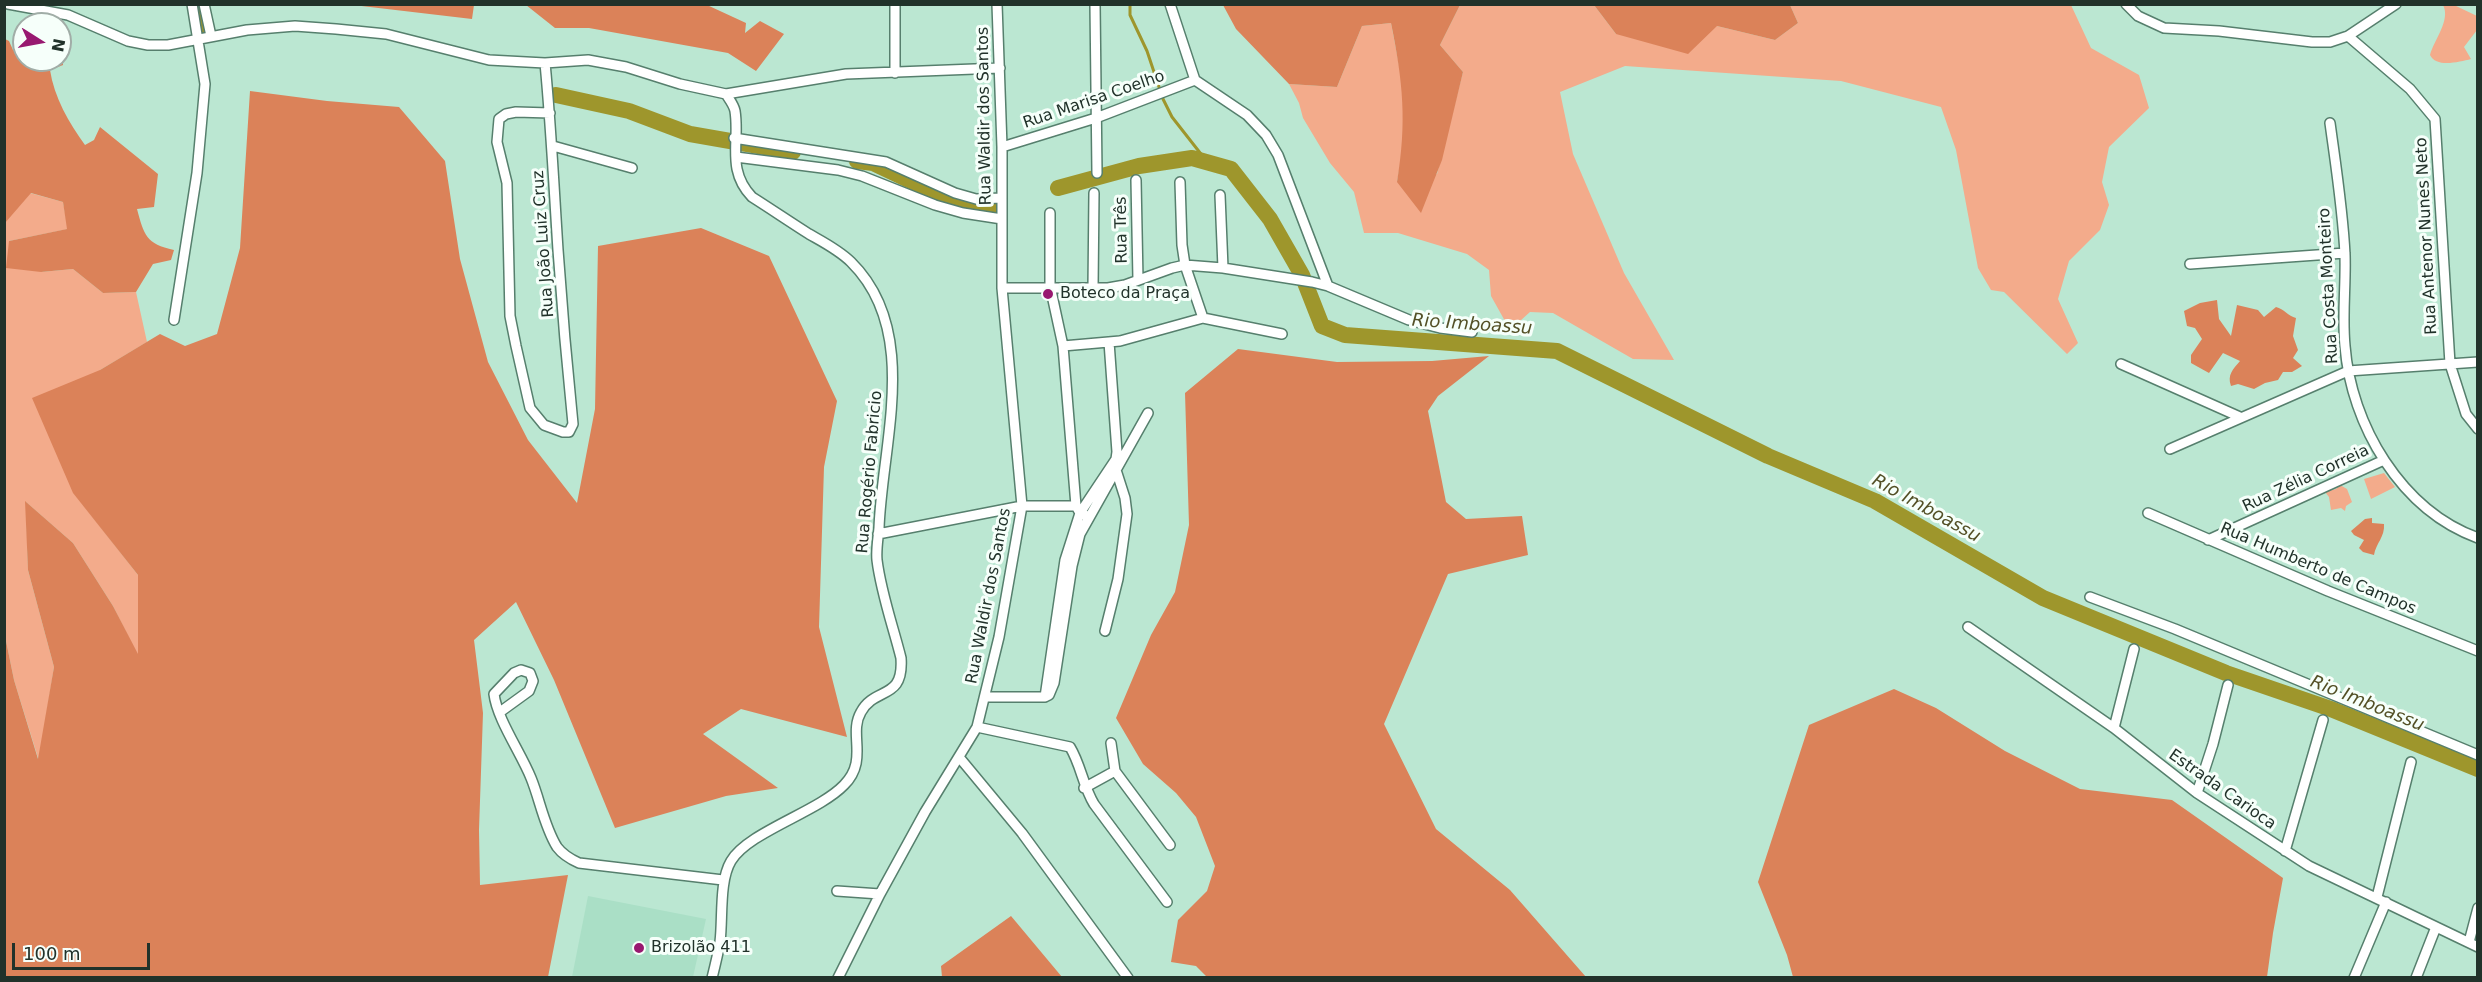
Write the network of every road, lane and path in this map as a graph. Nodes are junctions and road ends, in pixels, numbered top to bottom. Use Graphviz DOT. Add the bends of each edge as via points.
graph roads {
  1 [pos="8,4"];
  2 [pos="192,4"];
  3 [pos="204,4"];
  4 [pos="895,4"];
  5 [pos="997,4"];
  6 [pos="1095,4"];
  7 [pos="1170,4"];
  8 [pos="2126,4"];
  9 [pos="2396,4"];
  10 [pos="211,36"];
  11 [pos="2348,36"];
  12 [pos="196,40"];
  13 [pos="545,63"];
  14 [pos="1000,68"];
  15 [pos="895,73"];
  16 [pos="1195,80"];
  17 [pos="726,94"];
  18 [pos="550,113"];
  19 [pos="1096,118"];
  20 [pos="2330,123"];
  21 [pos="734,138"];
  22 [pos="553,146"];
  23 [pos="1002,147"];
  24 [pos="736,158"];
  25 [pos="632,168"];
  26 [pos="1097,173"];
  27 [pos="1136,180"];
  28 [pos="1180,182"];
  29 [pos="1094,193"];
  30 [pos="1220,195"];
  31 [pos="1002,198"];
  32 [pos="1050,213"];
  33 [pos="1002,219"];
  34 [pos="2344,254"];
  35 [pos="2190,264"];
  36 [pos="1185,265"];
  37 [pos="1223,268"];
  38 [pos="1138,280"];
  39 [pos="1050,286"];
  40 [pos="1328,286"];
  41 [pos="1002,288"];
  42 [pos="1093,288"];
  43 [pos="1203,318"];
  44 [pos="174,320"];
  45 [pos="1472,332"];
  46 [pos="1282,334"];
  47 [pos="1109,342"];
  48 [pos="1063,346"];
  49 [pos="2478,362"];
  50 [pos="2121,364"];
  51 [pos="2450,364"];
  52 [pos="2348,371"];
  53 [pos="1148,413"];
  54 [pos="2240,417"];
  55 [pos="2478,429"];
  56 [pos="2170,449"];
  57 [pos="2384,460"];
  58 [pos="1117,472"];
  59 [pos="1022,506"];
  60 [pos="1082,512"];
  61 [pos="2148,513"];
  62 [pos="878,534"];
  63 [pos="2478,538"];
  64 [pos="2208,540"];
  65 [pos="2090,597"];
  66 [pos="1968,627"];
  67 [pos="1105,631"];
  68 [pos="2134,649"];
  69 [pos="2478,651"];
  70 [pos="2228,685"];
  71 [pos="986,697"];
  72 [pos="500,712"];
  73 [pos="2324,720"];
  74 [pos="977,727"];
  75 [pos="2114,728"];
  76 [pos="1111,743"];
  77 [pos="2478,755"];
  78 [pos="959,757"];
  79 [pos="2411,762"];
  80 [pos="1115,771"];
  81 [pos="1084,788"];
  82 [pos="2197,793"];
  83 [pos="1170,845"];
  84 [pos="2284,851"];
  85 [pos="723,880"];
  86 [pos="837,891"];
  87 [pos="880,894"];
  88 [pos="2382,900"];
  89 [pos="1167,902"];
  90 [pos="2478,908"];
  91 [pos="2436,927"];
  92 [pos="2473,945"];
  93 [pos="712,978"];
  94 [pos="838,978"];
  95 [pos="1128,978"];
  96 [pos="2354,978"];
  97 [pos="2416,978"];
  1 -- 12 [label="street" via="68,15 128,41 148,45"];
  2 -- 12 [label="street"];
  3 -- 10 [label="street"];
  4 -- 15 [label="street"];
  5 -- 14 [label="street, Rua Waldir dos Santos"];
  6 -- 19 [label="street"];
  7 -- 16 [label="street"];
  8 -- 11 [label="street" via="2138,16 2164,28 2312,42"];
  9 -- 11 [label="street"];
  10 -- 12 [label="street"];
  10 -- 13 [label="street" via="296,26 336,28 386,34 489,60"];
  11 -- 51 [label="street, Rua Antenor Nunes Neto" via="2410,89 2434,119"];
  12 -- 44 [label="street" via="205,84 202,129"];
  13 -- 17 [label="street" via="588,60"];
  13 -- 18 [label="street, Rua João Luiz Cruz"];
  14 -- 15 [label="street"];
  14 -- 23 [label="street, Rua Waldir dos Santos"];
  15 -- 17 [label="street" via="846,74"];
  16 -- 19 [label="street, Rua Marisa Coelho"];
  16 -- 40 [label="street" via="1247,115 1266,135 1278,155"];
  17 -- 21 [label="street, Rua Rogério Fabricio" via="735,109"];
  18 -- 22 [label="street, Rua João Luiz Cruz"];
  18 -- 22 [label="street, Rua João Luiz Cruz" via="506,114 496,127 507,183 510,316 530,408 544,425 569,432 573,424"];
  19 -- 23 [label="street, Rua Marisa Coelho"];
  19 -- 26 [label="street"];
  20 -- 34 [label="street, Rua Costa Monteiro"];
  21 -- 24 [label="street, Rua Rogério Fabricio"];
  21 -- 31 [label="street" via="886,162 955,193 976,199"];
  22 -- 25 [label="street"];
  23 -- 31 [label="street, Rua Waldir dos Santos"];
  24 -- 33 [label="street" via="838,170 935,205"];
  24 -- 62 [label="street, Rua Rogério Fabricio" via="743,187 752,197 838,251 869,286 884,316 890,341 893,393"];
  27 -- 38 [label="street, Rua Três"];
  28 -- 36 [label="street"];
  29 -- 42 [label="street"];
  30 -- 37 [label="street"];
  31 -- 33 [label="street, Rua Waldir dos Santos"];
  32 -- 39 [label="street"];
  33 -- 41 [label="street, Rua Waldir dos Santos"];
  34 -- 35 [label="street"];
  34 -- 52 [label="street, Rua Costa Monteiro" via="2344,344"];
  36 -- 37 [label="street"];
  36 -- 38 [label="street"];
  36 -- 43 [label="street"];
  37 -- 40 [label="street"];
  38 -- 42 [label="street"];
  39 -- 41 [label="street"];
  39 -- 42 [label="street"];
  39 -- 48 [label="street"];
  40 -- 45 [label="street" via="1409,320"];
  41 -- 59 [label="street, Rua Waldir dos Santos"];
  43 -- 46 [label="street"];
  43 -- 47 [label="street"];
  47 -- 48 [label="street"];
  47 -- 60 [label="street" via="1118,452"];
  48 -- 60 [label="street"];
  49 -- 51 [label="street"];
  50 -- 54 [label="street"];
  51 -- 52 [label="street"];
  51 -- 55 [label="street, Rua Antenor Nunes Neto" via="2466,414"];
  52 -- 54 [label="street"];
  52 -- 57 [label="street, Rua Costa Monteiro" via="2355,399"];
  53 -- 58 [label="street"];
  54 -- 56 [label="street"];
  57 -- 63 [label="street, Rua Costa Monteiro" via="2419,503 2457,531"];
  57 -- 64 [label="street, Rua Zélia Correia"];
  58 -- 60 [label="street"];
  58 -- 67 [label="street" via="1127,514 1118,579"];
  59 -- 60 [label="street"];
  59 -- 62 [label="street"];
  59 -- 71 [label="street, Rua Waldir dos Santos"];
  60 -- 71 [label="street" via="1065,560 1047,696"];
  61 -- 64 [label="street, Rua Humberto de Campos"];
  62 -- 85 [label="street, Rua Rogério Fabricio" via="877,560 901,658 898,682 861,711 857,764 844,785 745,846 729,863"];
  64 -- 69 [label="street, Rua Humberto de Campos"];
  65 -- 77 [label="street"];
  66 -- 75 [label="street, Estrada Carioca"];
  68 -- 75 [label="street"];
  70 -- 82 [label="street"];
  71 -- 74 [label="street, Rua Waldir dos Santos"];
  72 -- 72 [label="street" via="494,694 514,673 530,673 530,691"];
  72 -- 85 [label="street" via="564,855 579,863"];
  73 -- 84 [label="street"];
  74 -- 78 [label="street, Rua Waldir dos Santos"];
  74 -- 81 [label="street" via="1070,747"];
  75 -- 82 [label="street, Estrada Carioca"];
  76 -- 80 [label="street"];
  78 -- 87 [label="street, Rua Waldir dos Santos"];
  78 -- 95 [label="street" via="1022,833"];
  79 -- 88 [label="street"];
  80 -- 81 [label="street"];
  80 -- 83 [label="street"];
  81 -- 89 [label="street"];
  82 -- 84 [label="street, Estrada Carioca"];
  84 -- 88 [label="street, Estrada Carioca"];
  85 -- 93 [label="street, Rua Rogério Fabricio" via="720,944"];
  86 -- 87 [label="street"];
  87 -- 94 [label="street, Rua Waldir dos Santos"];
  88 -- 91 [label="street, Estrada Carioca"];
  88 -- 96 [label="street"];
  90 -- 92 [label="street"];
  91 -- 92 [label="street, Estrada Carioca"];
  91 -- 97 [label="street"];
}
